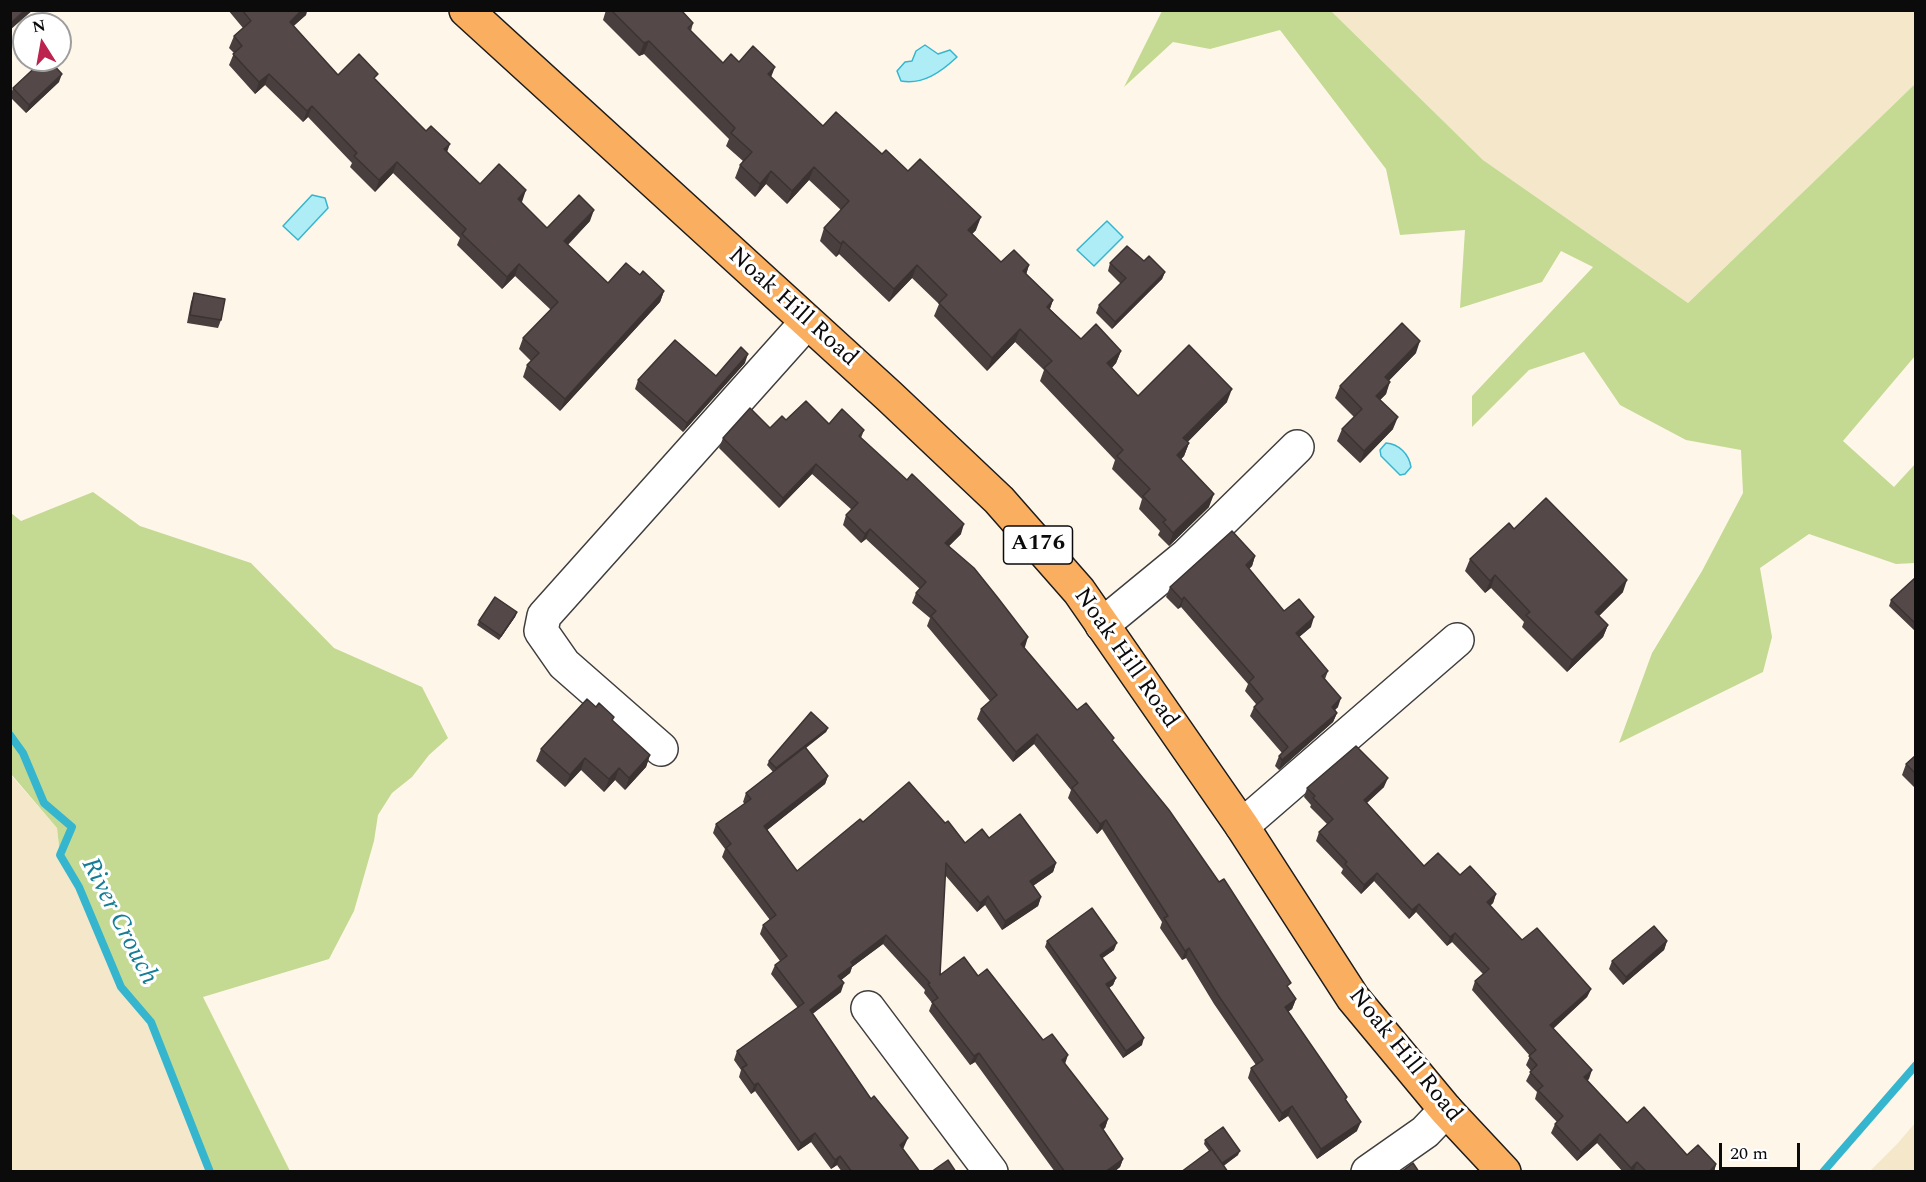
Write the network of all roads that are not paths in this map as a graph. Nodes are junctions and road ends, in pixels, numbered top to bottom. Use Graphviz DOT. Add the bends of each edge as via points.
graph roads {
  1 [pos="466,10"];
  2 [pos="807,322"];
  3 [pos="1297,447"];
  4 [pos="1102,625"];
  5 [pos="1456,640"];
  6 [pos="660,749"];
  7 [pos="1242,826"];
  8 [pos="868,1008"];
  9 [pos="1446,1110"];
  10 [pos="991,1172"];
  11 [pos="1368,1172"];
  12 [pos="1504,1172"];
  1 -- 2 [label="main road, Noak Hill Road / A176"];
  2 -- 4 [label="main road, Noak Hill Road / A176" via="999,501 1079,591"];
  2 -- 6 [label="street" via="544,616 541,631 564,664"];
  3 -- 4 [label="street" via="1186,556"];
  4 -- 7 [label="main road, Noak Hill Road / A176"];
  5 -- 7 [label="street"];
  7 -- 9 [label="main road, Noak Hill Road / A176" via="1353,998"];
  8 -- 10 [label="street"];
  9 -- 11 [label="street" via="1425,1132"];
  9 -- 12 [label="main road, Noak Hill Road / A176"];
}
